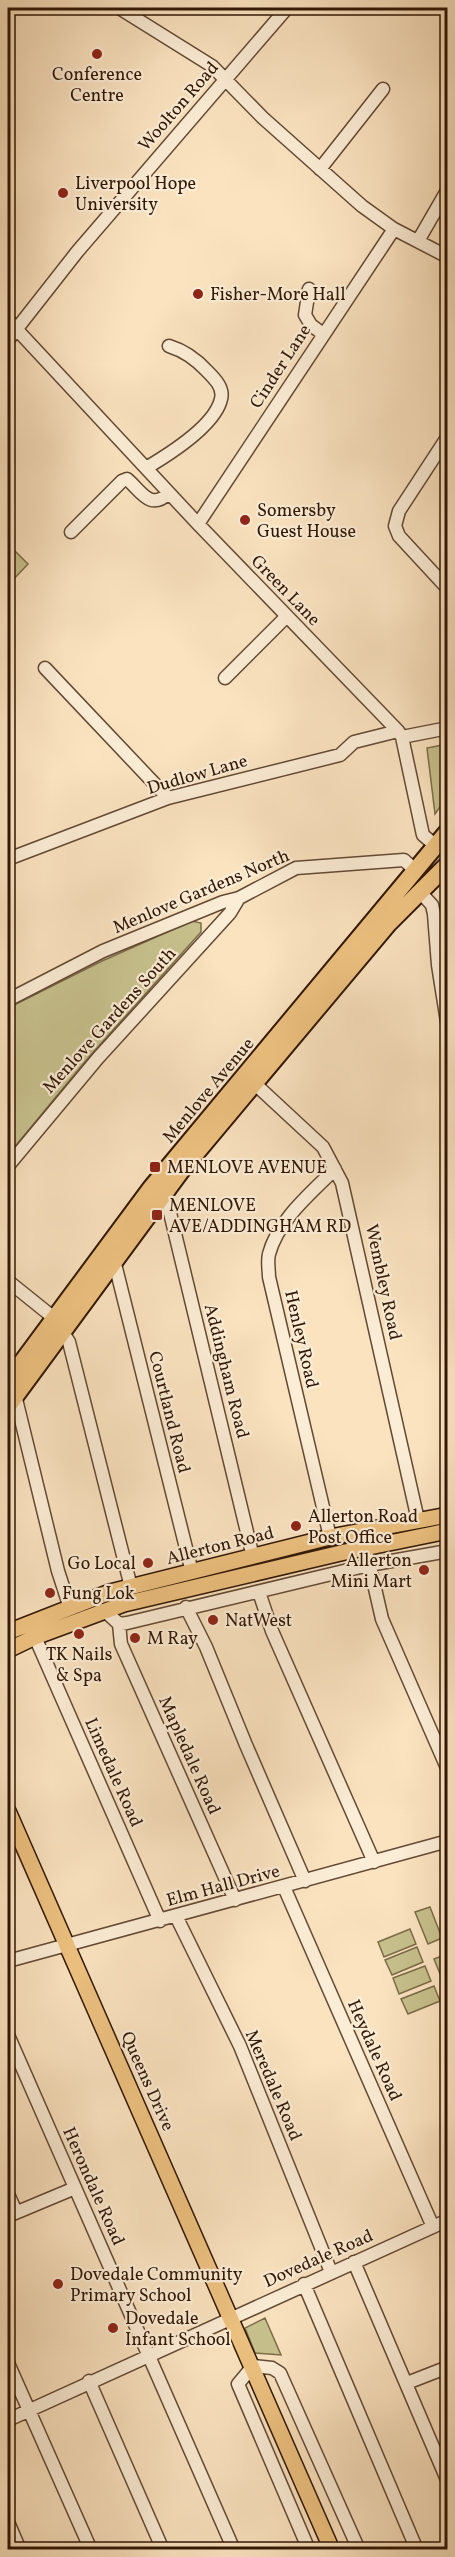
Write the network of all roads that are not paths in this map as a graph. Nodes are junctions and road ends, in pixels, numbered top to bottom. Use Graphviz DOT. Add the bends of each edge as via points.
graph roads {
  1 [pos="119,8"];
  2 [pos="287,8"];
  3 [pos="226,78"];
  4 [pos="383,89"];
  5 [pos="320,169"];
  6 [pos="447,189"];
  7 [pos="394,230"];
  8 [pos="418,241"];
  9 [pos="447,257"];
  10 [pos="309,289"];
  11 [pos="12,325"];
  12 [pos="323,334"];
  13 [pos="8,340"];
  14 [pos="169,346"];
  15 [pos="447,436"];
  16 [pos="146,468"];
  17 [pos="169,493"];
  18 [pos="198,524"];
  19 [pos="71,532"];
  20 [pos="447,589"];
  21 [pos="287,616"];
  22 [pos="45,668"];
  23 [pos="225,678"];
  24 [pos="447,728"];
  25 [pos="400,734"];
  26 [pos="168,798"];
  27 [pos="447,831"];
  28 [pos="435,846"];
  29 [pos="8,859"];
  30 [pos="447,864"];
  31 [pos="416,871"];
  32 [pos="420,892"];
  33 [pos="239,898"];
  34 [pos="432,905"];
  35 [pos="447,907"];
  36 [pos="438,964"];
  37 [pos="8,1000"];
  38 [pos="445,1004"];
  39 [pos="447,1028"];
  40 [pos="254,1083"];
  41 [pos="8,1166"];
  42 [pos="336,1169"];
  43 [pos="165,1192"];
  44 [pos="114,1260"];
  45 [pos="8,1281"];
  46 [pos="58,1325"];
  47 [pos="10,1394"];
  48 [pos="447,1515"];
  49 [pos="418,1520"];
  50 [pos="447,1531"];
  51 [pos="330,1537"];
  52 [pos="367,1548"];
  53 [pos="447,1551"];
  54 [pos="253,1557"];
  55 [pos="369,1565"];
  56 [pos="192,1572"];
  57 [pos="131,1587"];
  58 [pos="259,1592"];
  59 [pos="186,1607"];
  60 [pos="70,1608"];
  61 [pos="104,1610"];
  62 [pos="119,1624"];
  63 [pos="8,1632"];
  64 [pos="35,1637"];
  65 [pos="12,1647"];
  66 [pos="447,1770"];
  67 [pos="8,1811"];
  68 [pos="447,1841"];
  69 [pos="374,1862"];
  70 [pos="305,1881"];
  71 [pos="284,1887"];
  72 [pos="235,1900"];
  73 [pos="176,1916"];
  74 [pos="159,1921"];
  75 [pos="66,1946"];
  76 [pos="8,1961"];
  77 [pos="8,2035"];
  78 [pos="75,2188"];
  79 [pos="8,2194"];
  80 [pos="12,2214"];
  81 [pos="447,2220"];
  82 [pos="432,2227"];
  83 [pos="354,2262"];
  84 [pos="331,2272"];
  85 [pos="304,2284"];
  86 [pos="231,2318"];
  87 [pos="147,2354"];
  88 [pos="8,2363"];
  89 [pos="252,2366"];
  90 [pos="447,2367"];
  91 [pos="89,2381"];
  92 [pos="407,2383"];
  93 [pos="29,2410"];
  94 [pos="8,2420"];
  95 [pos="447,2482"];
  96 [pos="8,2522"];
  97 [pos="20,2550"];
  98 [pos="91,2550"];
  99 [pos="163,2550"];
  100 [pos="234,2550"];
  101 [pos="309,2550"];
  102 [pos="332,2550"];
  103 [pos="359,2550"];
  104 [pos="417,2550"];
  1 -- 3 [label="street"];
  2 -- 3 [label="street, Woolton Road"];
  3 -- 5 [label="street"];
  3 -- 11 [label="street, Woolton Road"];
  4 -- 5 [label="street"];
  5 -- 7 [label="street"];
  6 -- 8 [label="street"];
  7 -- 8 [label="street"];
  7 -- 12 [label="street, Cinder Lane"];
  8 -- 9 [label="street"];
  10 -- 12 [label="street" via="305,315"];
  11 -- 13 [label="street, Woolton Road"];
  11 -- 16 [label="street, Green Lane"];
  12 -- 18 [label="street, Cinder Lane"];
  14 -- 16 [label="street" via="183,350 200,363 219,384 221,399 210,418 182,446"];
  15 -- 20 [label="street" via="399,512 395,526 399,536"];
  16 -- 17 [label="street, Green Lane"];
  17 -- 18 [label="street, Green Lane"];
  17 -- 19 [label="street" via="155,502 127,479"];
  18 -- 21 [label="street, Green Lane"];
  21 -- 23 [label="street"];
  21 -- 25 [label="street, Green Lane"];
  22 -- 26 [label="street"];
  24 -- 25 [label="street, Dudlow Lane"];
  25 -- 26 [label="street, Dudlow Lane" via="354,742 340,755"];
  25 -- 28 [label="street" via="423,835"];
  26 -- 29 [label="street, Dudlow Lane"];
  27 -- 28 [label="highway, Menlove Avenue"];
  28 -- 31 [label="highway, Menlove Avenue"];
  30 -- 32 [label="highway, Menlove Avenue"];
  31 -- 32 [label="highway"];
  31 -- 33 [label="street, Menlove Gardens North" via="404,860 296,868"];
  31 -- 46 [label="highway, Menlove Avenue" via="151,1188"];
  32 -- 34 [label="street"];
  32 -- 40 [label="highway, Menlove Avenue" via="388,924"];
  33 -- 37 [label="street, Menlove Gardens North" via="103,951"];
  33 -- 41 [label="street, Menlove Gardens South"];
  34 -- 35 [label="street"];
  34 -- 36 [label="street"];
  35 -- 36 [label="street"];
  36 -- 38 [label="street"];
  38 -- 39 [label="street"];
  40 -- 42 [label="street, Wembley Road" via="323,1147"];
  40 -- 43 [label="highway, Menlove Avenue"];
  42 -- 49 [label="street, Wembley Road" via="350,1213"];
  42 -- 51 [label="street, Henley Road" via="294,1212 276,1236 268,1256 269,1277"];
  43 -- 44 [label="highway, Menlove Avenue"];
  43 -- 54 [label="street, Addingham Road"];
  44 -- 46 [label="highway, Menlove Avenue"];
  44 -- 56 [label="street, Courtland Road"];
  45 -- 46 [label="street"];
  46 -- 47 [label="highway, Menlove Avenue"];
  46 -- 57 [label="street" via="69,1342"];
  47 -- 60 [label="street"];
  48 -- 49 [label="main road, Allerton Road"];
  49 -- 51 [label="main road, Allerton Road"];
  50 -- 52 [label="main road, Allerton Road"];
  51 -- 54 [label="main road, Allerton Road"];
  52 -- 55 [label="street"];
  52 -- 61 [label="main road, Allerton Road"];
  53 -- 55 [label="street"];
  54 -- 56 [label="main road, Allerton Road"];
  55 -- 58 [label="street"];
  55 -- 66 [label="street" via="382,1618"];
  56 -- 57 [label="main road, Allerton Road"];
  57 -- 60 [label="main road, Allerton Road"];
  58 -- 59 [label="street"];
  58 -- 69 [label="street" via="272,1631"];
  59 -- 62 [label="street"];
  59 -- 70 [label="street" via="207,1647"];
  60 -- 63 [label="main road, Allerton Road"];
  61 -- 62 [label="street"];
  61 -- 64 [label="main road, Allerton Road"];
  62 -- 72 [label="street, Mapledale Road" via="121,1644"];
  64 -- 65 [label="main road, Allerton Road"];
  64 -- 74 [label="street, Limedale Road"];
  67 -- 75 [label="main road, Queens Drive"];
  68 -- 69 [label="street, Elm Hall Drive"];
  69 -- 70 [label="street, Elm Hall Drive"];
  70 -- 71 [label="street, Elm Hall Drive"];
  71 -- 72 [label="street, Elm Hall Drive"];
  71 -- 82 [label="street, Heydale Road"];
  72 -- 73 [label="street, Elm Hall Drive"];
  73 -- 74 [label="street, Elm Hall Drive"];
  73 -- 84 [label="street, Meredale Road" via="240,2046"];
  74 -- 75 [label="street, Elm Hall Drive"];
  75 -- 76 [label="street, Elm Hall Drive"];
  75 -- 86 [label="main road, Queens Drive"];
  77 -- 78 [label="street, Herondale Road"];
  78 -- 80 [label="street"];
  78 -- 87 [label="street, Herondale Road"];
  79 -- 80 [label="street"];
  81 -- 82 [label="street, Dovedale Road"];
  82 -- 83 [label="street, Dovedale Road"];
  83 -- 84 [label="street, Dovedale Road"];
  83 -- 92 [label="street"];
  84 -- 85 [label="street, Dovedale Road"];
  85 -- 86 [label="street, Dovedale Road"];
  85 -- 104 [label="street"];
  86 -- 87 [label="street, Dovedale Road"];
  86 -- 89 [label="main road, Queens Drive"];
  87 -- 91 [label="street, Dovedale Road"];
  87 -- 100 [label="street, Herondale Road"];
  88 -- 93 [label="street"];
  89 -- 101 [label="street" via="238,2384"];
  89 -- 102 [label="main road, Queens Drive"];
  89 -- 103 [label="street" via="280,2373"];
  90 -- 92 [label="street"];
  91 -- 93 [label="street, Dovedale Road"];
  91 -- 99 [label="street"];
  92 -- 95 [label="street"];
  93 -- 94 [label="street, Dovedale Road"];
  93 -- 98 [label="street"];
  96 -- 97 [label="street"];
}
